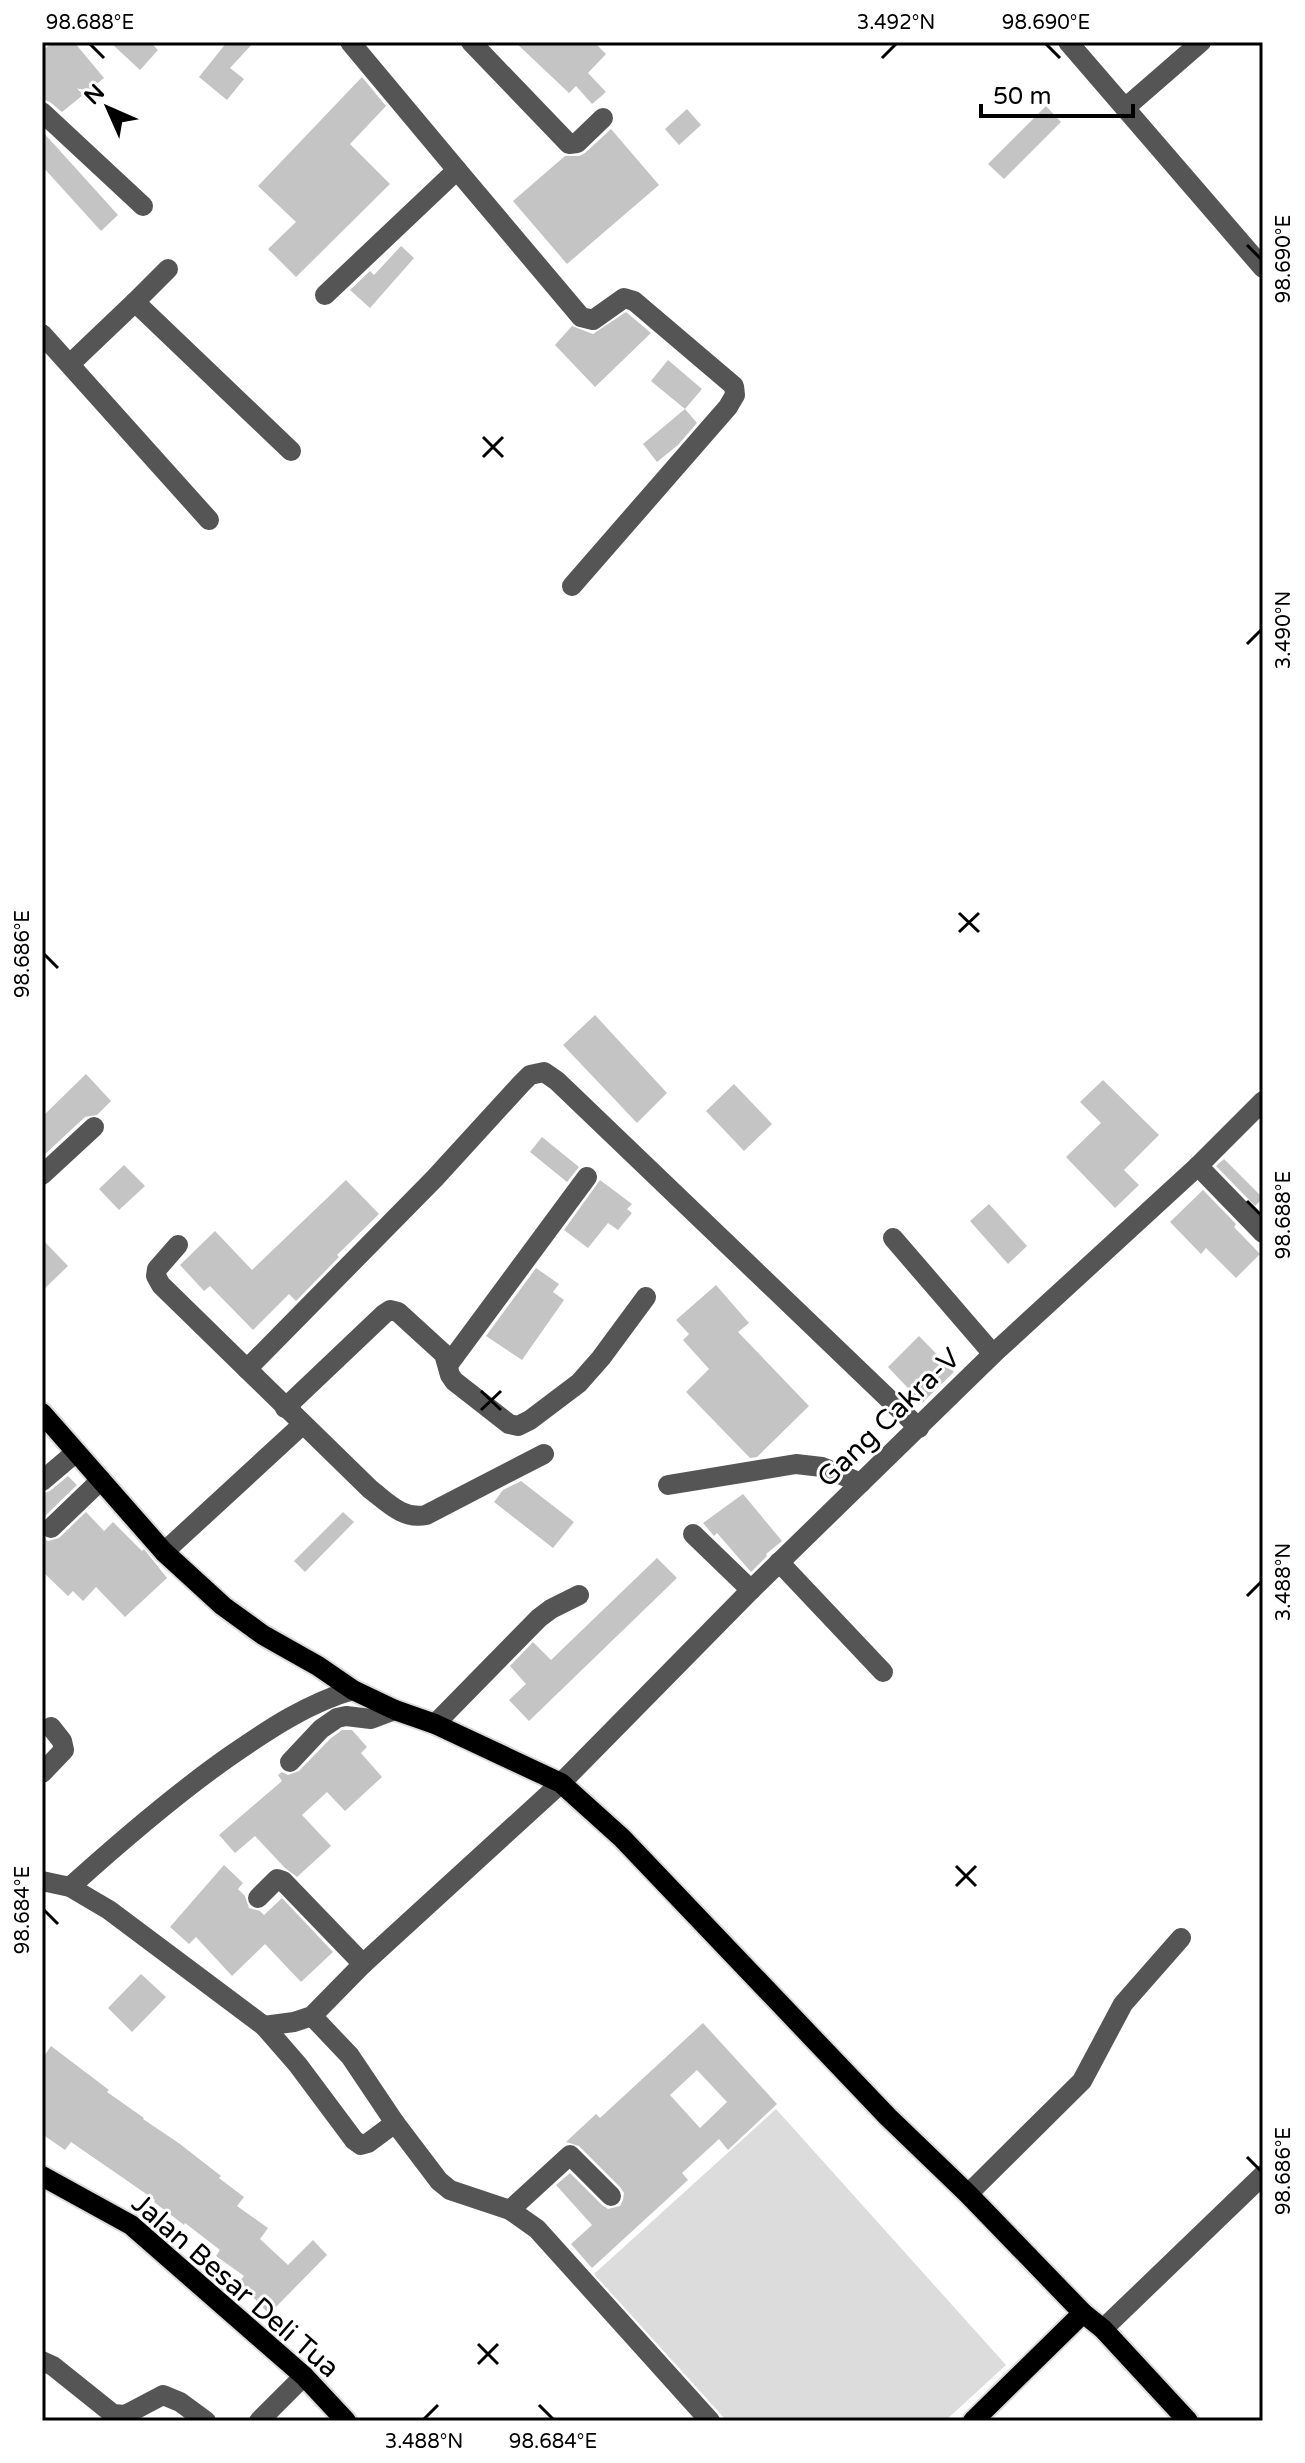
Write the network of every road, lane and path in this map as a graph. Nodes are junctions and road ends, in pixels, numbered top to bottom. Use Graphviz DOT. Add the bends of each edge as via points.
graph roads {
  1 [pos="350,42"];
  2 [pos="471,42"];
  3 [pos="1068,42"];
  4 [pos="1201,42"];
  5 [pos="1125,108"];
  6 [pos="42,112"];
  7 [pos="603,118"];
  8 [pos="457,170"];
  9 [pos="143,206"];
  10 [pos="1263,268"];
  11 [pos="168,269"];
  12 [pos="325,295"];
  13 [pos="135,302"];
  14 [pos="42,334"];
  15 [pos="70,364"];
  16 [pos="291,451"];
  17 [pos="209,520"];
  18 [pos="572,586"];
  19 [pos="1263,1101"];
  20 [pos="94,1127"];
  21 [pos="1198,1166"];
  22 [pos="42,1175"];
  23 [pos="587,1177"];
  24 [pos="1263,1233"];
  25 [pos="893,1238"];
  26 [pos="178,1245"];
  27 [pos="646,1297"];
  28 [pos="993,1354"];
  29 [pos="448,1365"];
  30 [pos="247,1369"];
  31 [pos="285,1408"];
  32 [pos="42,1413"];
  33 [pos="302,1425"];
  34 [pos="919,1428"];
  35 [pos="75,1453"];
  36 [pos="544,1454"];
  37 [pos="101,1480"];
  38 [pos="42,1481"];
  39 [pos="861,1483"];
  40 [pos="668,1485"];
  41 [pos="51,1528"];
  42 [pos="693,1534"];
  43 [pos="164,1552"];
  44 [pos="779,1562"];
  45 [pos="751,1590"];
  46 [pos="579,1595"];
  47 [pos="883,1672"];
  48 [pos="353,1690"];
  49 [pos="395,1710"];
  50 [pos="435,1724"];
  51 [pos="51,1727"];
  52 [pos="290,1762"];
  53 [pos="42,1773"];
  54 [pos="561,1783"];
  55 [pos="42,1881"];
  56 [pos="70,1887"];
  57 [pos="258,1898"];
  58 [pos="1181,1938"];
  59 [pos="363,1964"];
  60 [pos="312,2016"];
  61 [pos="264,2026"];
  62 [pos="395,2123"];
  63 [pos="1263,2175"];
  64 [pos="42,2176"];
  65 [pos="968,2194"];
  66 [pos="611,2196"];
  67 [pos="510,2210"];
  68 [pos="1083,2313"];
  69 [pos="1103,2329"];
  70 [pos="42,2361"];
  71 [pos="304,2376"];
  72 [pos="206,2421"];
  73 [pos="259,2421"];
  74 [pos="346,2421"];
  75 [pos="710,2421"];
  76 [pos="973,2421"];
  77 [pos="1188,2421"];
  1 -- 8 [label="street"];
  2 -- 7 [label="street" via="569,144 577,143"];
  3 -- 5 [label="street"];
  4 -- 5 [label="street"];
  5 -- 10 [label="street"];
  6 -- 9 [label="street"];
  8 -- 12 [label="street"];
  8 -- 18 [label="street" via="581,317 593,320 624,298 634,301 734,386 728,407"];
  11 -- 13 [label="street"];
  13 -- 15 [label="street"];
  13 -- 16 [label="street"];
  14 -- 15 [label="street"];
  15 -- 17 [label="street"];
  19 -- 21 [label="street, Gang Cakra-V"];
  20 -- 22 [label="street"];
  21 -- 24 [label="street"];
  21 -- 28 [label="street, Gang Cakra-V"];
  23 -- 29 [label="street"];
  25 -- 28 [label="street"];
  26 -- 30 [label="street" via="157,1269 161,1285"];
  27 -- 29 [label="street" via="579,1383 518,1426 454,1381"];
  28 -- 34 [label="street, Gang Cakra-V"];
  29 -- 31 [label="street" via="444,1354 390,1310"];
  30 -- 31 [label="street"];
  30 -- 34 [label="street" via="521,1084 544,1072"];
  31 -- 33 [label="street"];
  32 -- 35 [label="main road"];
  33 -- 36 [label="street" via="370,1489 415,1518"];
  33 -- 43 [label="street"];
  34 -- 39 [label="street, Gang Cakra-V"];
  35 -- 37 [label="main road"];
  35 -- 38 [label="street"];
  37 -- 41 [label="street"];
  37 -- 43 [label="main road"];
  39 -- 40 [label="street" via="822,1467 796,1464"];
  39 -- 44 [label="street, Gang Cakra-V"];
  42 -- 45 [label="street"];
  43 -- 48 [label="main road" via="263,1635"];
  44 -- 45 [label="street, Gang Cakra-V"];
  44 -- 47 [label="street"];
  45 -- 54 [label="street, Gang Cakra-V"];
  46 -- 50 [label="street" via="539,1618"];
  48 -- 49 [label="main road"];
  48 -- 56 [label="street" via="311,1706 247,1744 180,1791"];
  49 -- 50 [label="main road"];
  49 -- 52 [label="street" via="371,1719 337,1718"];
  50 -- 54 [label="main road"];
  51 -- 53 [label="street" via="64,1750"];
  54 -- 59 [label="street, Gang Cakra-V"];
  54 -- 65 [label="main road" via="622,1838"];
  55 -- 56 [label="street"];
  56 -- 61 [label="street" via="109,1910"];
  57 -- 59 [label="street" via="277,1879 283,1881"];
  58 -- 65 [label="street" via="1123,2004 1082,2081"];
  59 -- 60 [label="street, Gang Cakra-V"];
  60 -- 61 [label="street"];
  60 -- 62 [label="street" via="350,2056"];
  61 -- 62 [label="street" via="354,2140 368,2143"];
  62 -- 67 [label="street" via="450,2190"];
  63 -- 69 [label="street"];
  64 -- 71 [label="main road, Jalan Besar Deli Tua" via="131,2225"];
  65 -- 68 [label="main road"];
  66 -- 67 [label="street" via="570,2155"];
  67 -- 75 [label="street" via="537,2229"];
  68 -- 69 [label="main road"];
  68 -- 76 [label="main road"];
  69 -- 77 [label="main road"];
  70 -- 72 [label="street" via="113,2414 125,2415 169,2396"];
  71 -- 73 [label="street"];
  71 -- 74 [label="main road, Jalan Besar Deli Tua"];
}
